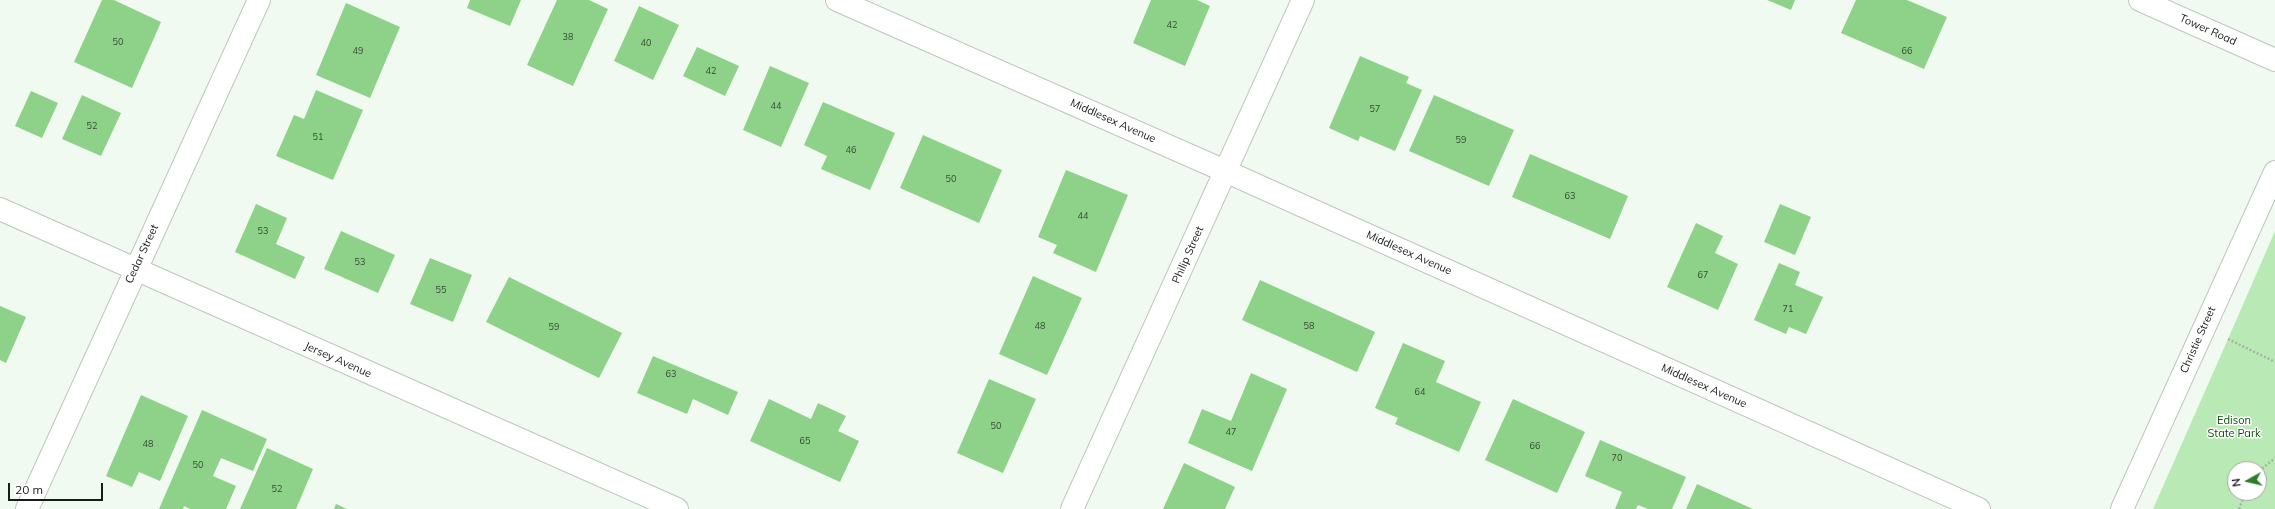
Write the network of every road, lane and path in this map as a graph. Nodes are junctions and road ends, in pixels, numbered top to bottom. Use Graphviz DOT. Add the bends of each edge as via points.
graph roads {
  1 [pos="259,0"];
  2 [pos="837,0"];
  3 [pos="1303,0"];
  4 [pos="2140,0"];
  5 [pos="2275,60"];
  6 [pos="1226,171"];
  7 [pos="2275,172"];
  8 [pos="0,209"];
  9 [pos="135,270"];
  10 [pos="2228,339"];
  11 [pos="2275,362"];
  12 [pos="2275,458"];
  13 [pos="2267,464"];
  14 [pos="27,509"];
  15 [pos="677,509"];
  16 [pos="1072,509"];
  17 [pos="1979,509"];
  18 [pos="2122,509"];
  1 -- 9 [label="street, Cedar Street"];
  2 -- 6 [label="street, Middlesex Avenue"];
  3 -- 6 [label="street, Philip Street"];
  4 -- 5 [label="street, Tower Road"];
  6 -- 16 [label="street, Philip Street"];
  6 -- 17 [label="street, Middlesex Avenue"];
  7 -- 18 [label="street, Christie Street"];
  8 -- 9 [label="street, Jersey Avenue"];
  9 -- 14 [label="street, Cedar Street"];
  9 -- 15 [label="street, Jersey Avenue"];
  10 -- 11 [label="path"];
  12 -- 13 [label="path"];
}
